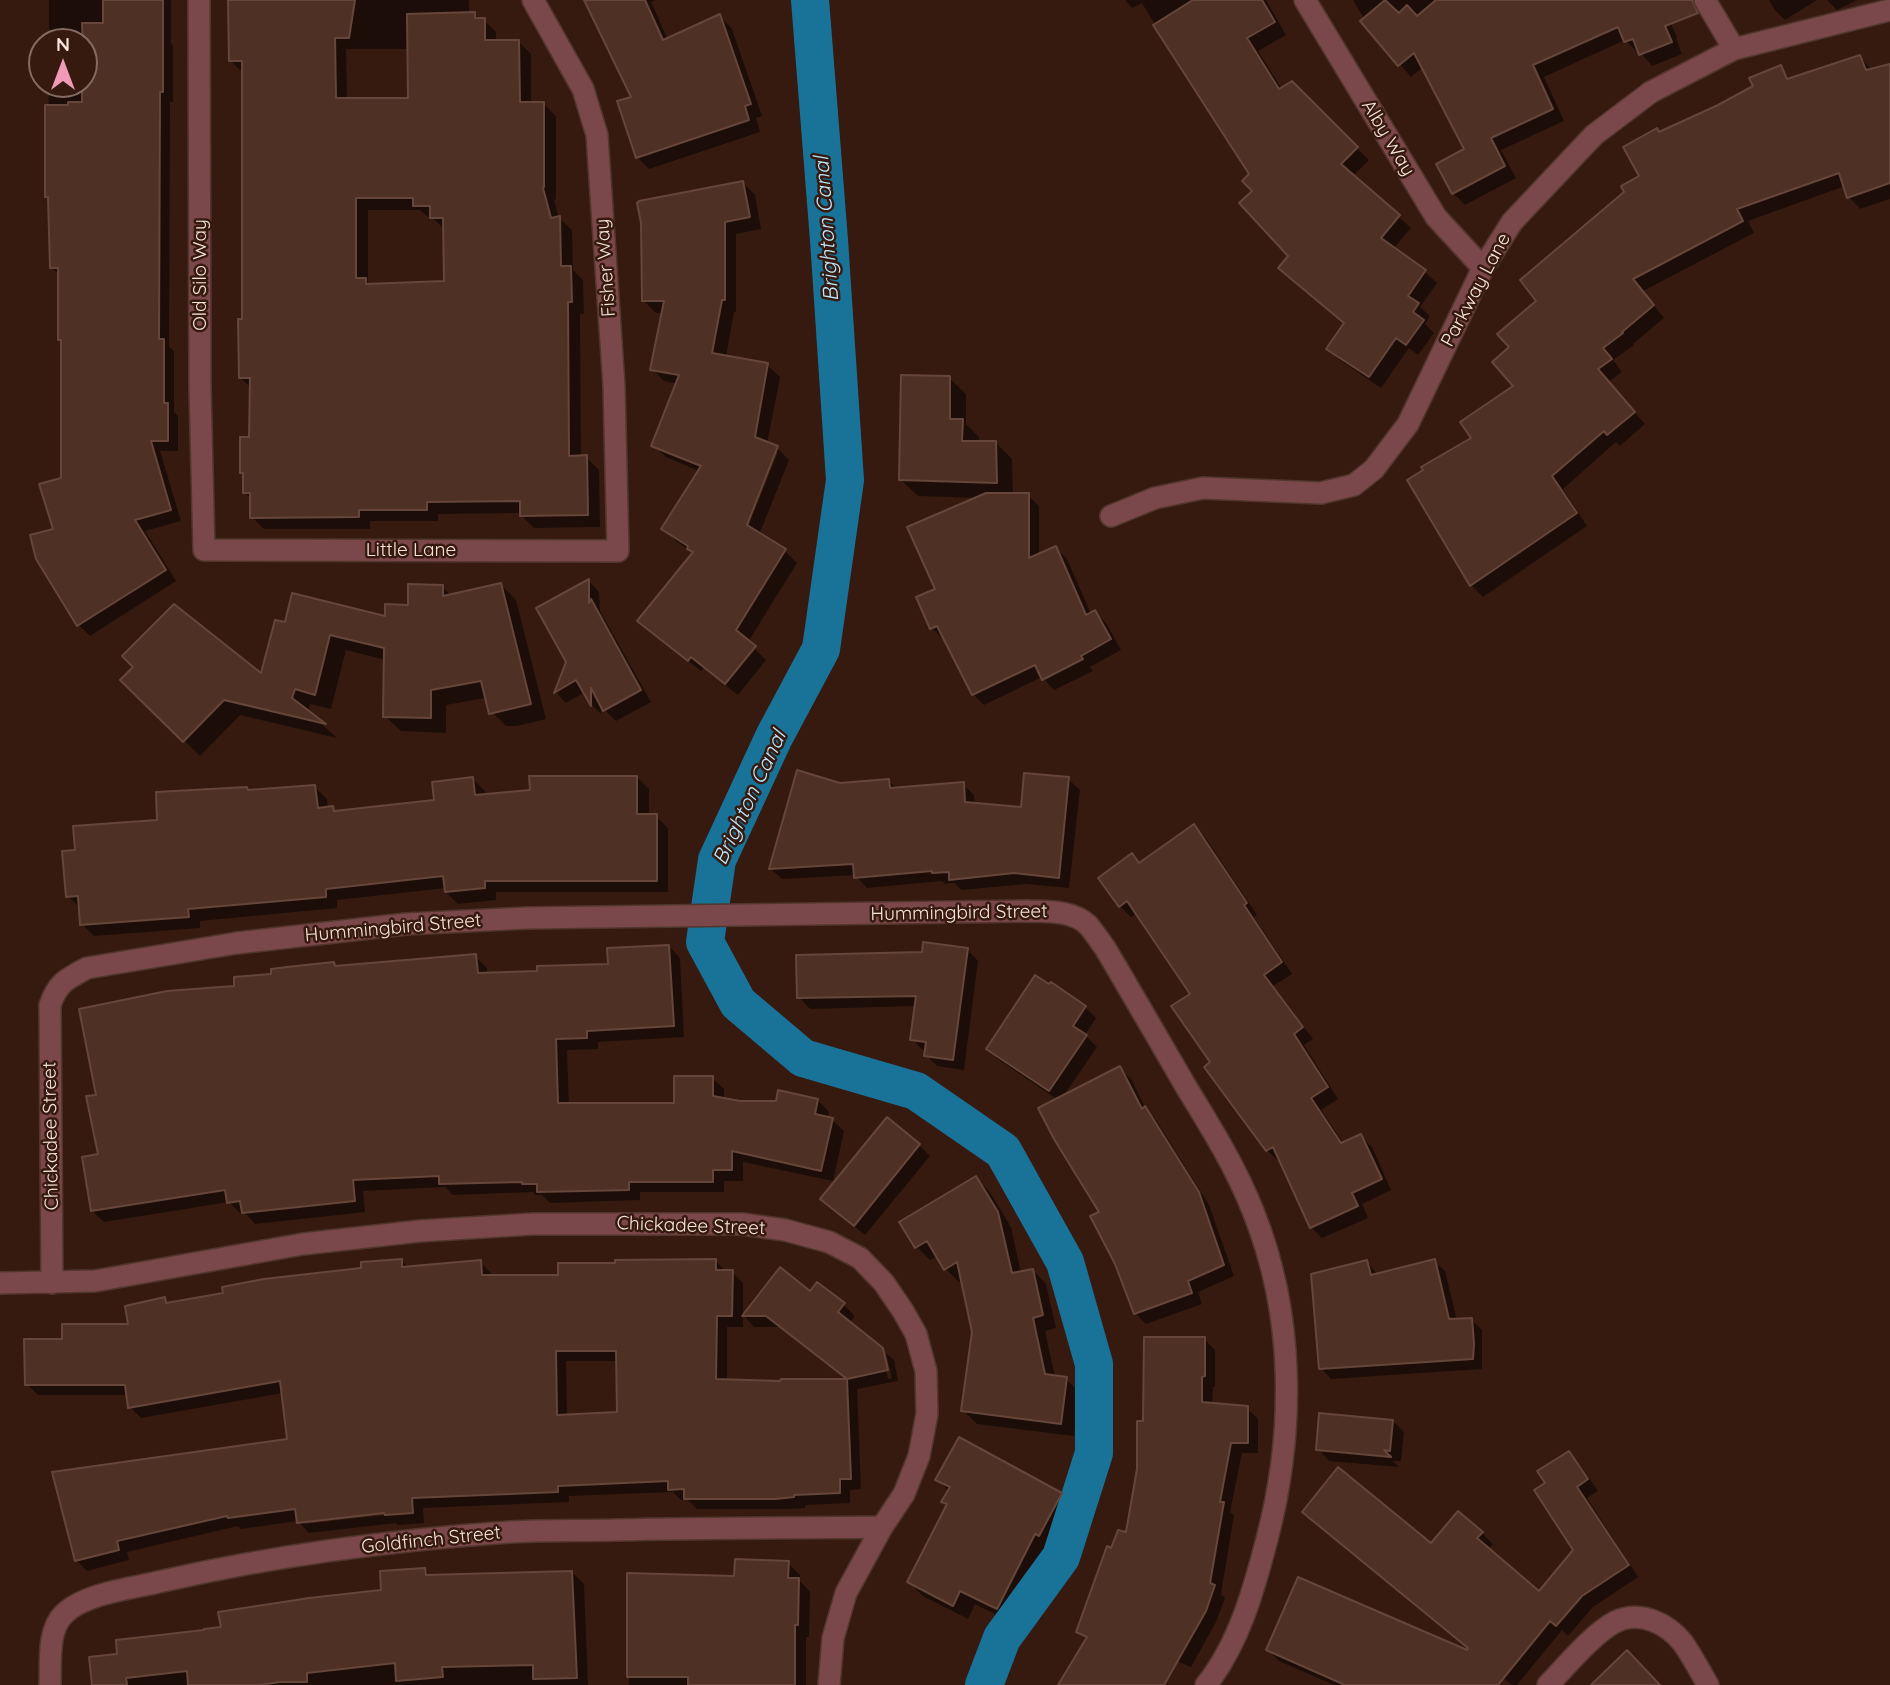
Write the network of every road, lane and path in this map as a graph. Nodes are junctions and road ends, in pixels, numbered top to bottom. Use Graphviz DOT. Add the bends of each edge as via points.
graph roads {
  1 [pos="199,0"];
  2 [pos="533,0"];
  3 [pos="1305,0"];
  4 [pos="1705,0"];
  5 [pos="1890,10"];
  6 [pos="1734,49"];
  7 [pos="1483,268"];
  8 [pos="1111,516"];
  9 [pos="204,550"];
  10 [pos="618,551"];
  11 [pos="55,989"];
  12 [pos="0,1283"];
  13 [pos="52,1283"];
  14 [pos="882,1527"];
  15 [pos="1217,1682"];
  16 [pos="50,1685"];
  17 [pos="829,1685"];
  18 [pos="1548,1685"];
  19 [pos="1708,1685"];
  1 -- 9 [label="street, Old Silo Way"];
  2 -- 10 [label="street, Fisher Way" via="583,89 597,135 614,386"];
  3 -- 7 [label="street, Alby Way" via="1436,217"];
  4 -- 6 [label="street"];
  5 -- 6 [label="street, Parkway Lane"];
  6 -- 7 [label="street, Parkway Lane" via="1651,92 1594,135 1512,222"];
  7 -- 8 [label="street, Parkway Lane" via="1408,424 1374,468 1354,485 1321,493 1203,488 1155,498"];
  9 -- 10 [label="street, Little Lane"];
  11 -- 13 [label="street, Chickadee Street" via="49,1021"];
  11 -- 15 [label="street, Hummingbird Street" via="87,968 237,943 406,924 680,915 1054,912 1075,916 1105,948 1230,1162 1253,1211 1279,1302 1287,1379 1281,1478 1257,1578"];
  12 -- 13 [label="street, Chickadee Street"];
  13 -- 14 [label="street, Chickadee Street" via="95,1281 303,1244 533,1224 742,1224 829,1242 860,1258 884,1283 916,1335 926,1371 927,1414 919,1456 904,1494"];
  14 -- 16 [label="street, Goldfinch Street" via="512,1532 303,1554 201,1573 85,1601 61,1615 51,1645"];
  14 -- 17 [label="street, Chickadee Street" via="846,1593 833,1639"];
  18 -- 19 [label="street" via="1602,1630 1632,1617 1670,1629"];
}
